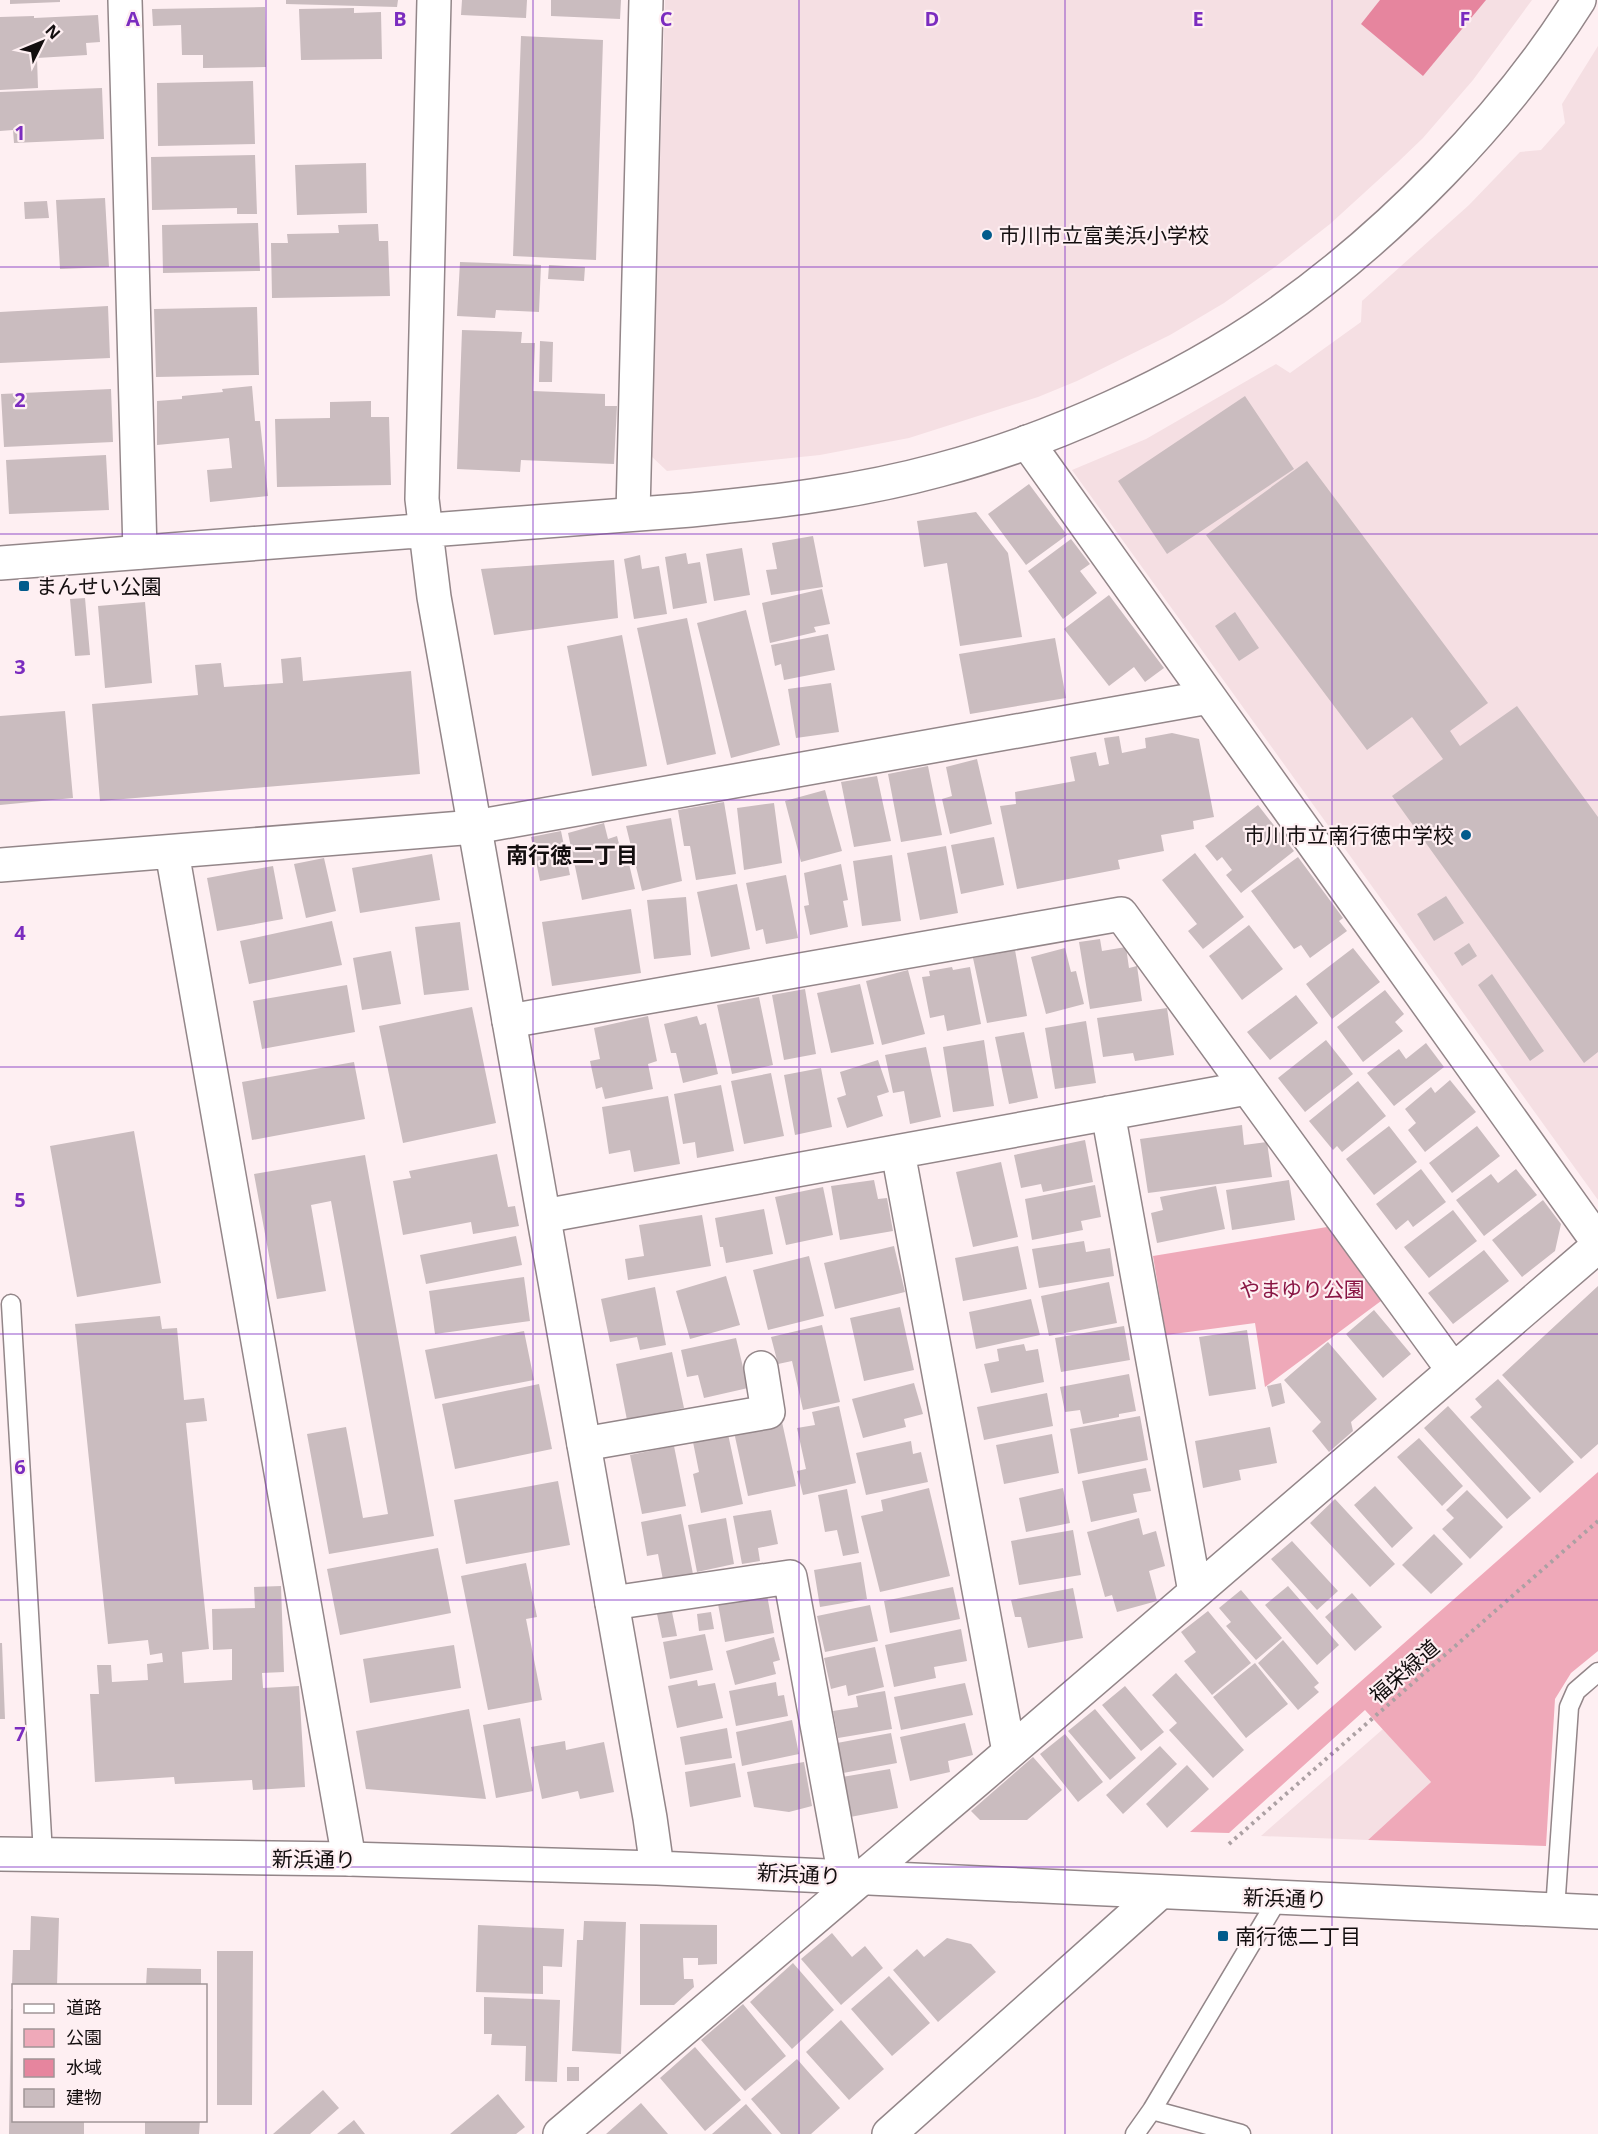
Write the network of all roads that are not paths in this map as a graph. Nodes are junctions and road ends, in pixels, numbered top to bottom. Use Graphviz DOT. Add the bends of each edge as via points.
graph roads {
  1 [pos="125,0"];
  2 [pos="434,0"];
  3 [pos="646,0"];
  4 [pos="1579,0"];
  5 [pos="1027,442"];
  6 [pos="633,513"];
  7 [pos="426,530"];
  8 [pos="140,552"];
  9 [pos="0,563"];
  10 [pos="1209,697"];
  11 [pos="475,827"];
  12 [pos="172,852"];
  13 [pos="0,865"];
  14 [pos="509,1021"];
  15 [pos="1247,1088"];
  16 [pos="1108,1113"];
  17 [pos="898,1152"];
  18 [pos="544,1216"];
  19 [pos="1598,1244"];
  20 [pos="11,1304"];
  21 [pos="761,1368"];
  22 [pos="1453,1370"];
  23 [pos="584,1444"];
  24 [pos="1195,1592"];
  25 [pos="612,1603"];
  26 [pos="1598,1672"];
  27 [pos="1009,1752"];
  28 [pos="0,1854"];
  29 [pos="44,1854"];
  30 [pos="350,1859"];
  31 [pos="657,1868"];
  32 [pos="854,1877"];
  33 [pos="1160,1892"];
  34 [pos="1279,1897"];
  35 [pos="1555,1910"];
  36 [pos="1598,1912"];
  37 [pos="1152,2110"];
  38 [pos="561,2134"];
  39 [pos="889,2134"];
  40 [pos="1135,2134"];
  41 [pos="1241,2134"];
  1 -- 8 [label="street"];
  2 -- 7 [label="street" via="422,499"];
  3 -- 6 [label="street"];
  4 -- 5 [label="street" via="1526,75 1467,145 1344,262 1273,317 1202,360 1119,403"];
  5 -- 6 [label="street" via="941,470 850,490 759,503"];
  5 -- 10 [label="street"];
  6 -- 7 [label="street"];
  7 -- 8 [label="street"];
  7 -- 11 [label="street" via="434,597"];
  8 -- 9 [label="street"];
  10 -- 11 [label="street"];
  10 -- 19 [label="street"];
  11 -- 12 [label="street"];
  11 -- 14 [label="street"];
  12 -- 13 [label="street"];
  12 -- 30 [label="street"];
  14 -- 15 [label="street" via="1121,914"];
  14 -- 18 [label="street"];
  15 -- 16 [label="street"];
  15 -- 22 [label="street"];
  16 -- 17 [label="street"];
  16 -- 24 [label="street"];
  17 -- 18 [label="street"];
  17 -- 27 [label="street"];
  18 -- 23 [label="street"];
  19 -- 22 [label="street"];
  20 -- 29 [label="lane"];
  21 -- 23 [label="street" via="768,1412"];
  22 -- 24 [label="street"];
  23 -- 25 [label="street"];
  24 -- 27 [label="street"];
  25 -- 31 [label="street"];
  25 -- 32 [label="street" via="790,1577"];
  26 -- 35 [label="lane" via="1576,1691 1569,1707"];
  27 -- 32 [label="street"];
  28 -- 29 [label="street, 新浜通り"];
  29 -- 30 [label="street, 新浜通り"];
  30 -- 31 [label="street, 新浜通り"];
  31 -- 32 [label="street, 新浜通り"];
  32 -- 33 [label="street, 新浜通り"];
  32 -- 38 [label="street"];
  33 -- 34 [label="street, 新浜通り"];
  33 -- 39 [label="street"];
  34 -- 35 [label="street, 新浜通り"];
  34 -- 37 [label="lane"];
  35 -- 36 [label="street, 新浜通り"];
  37 -- 40 [label="lane"];
  37 -- 41 [label="lane"];
}
